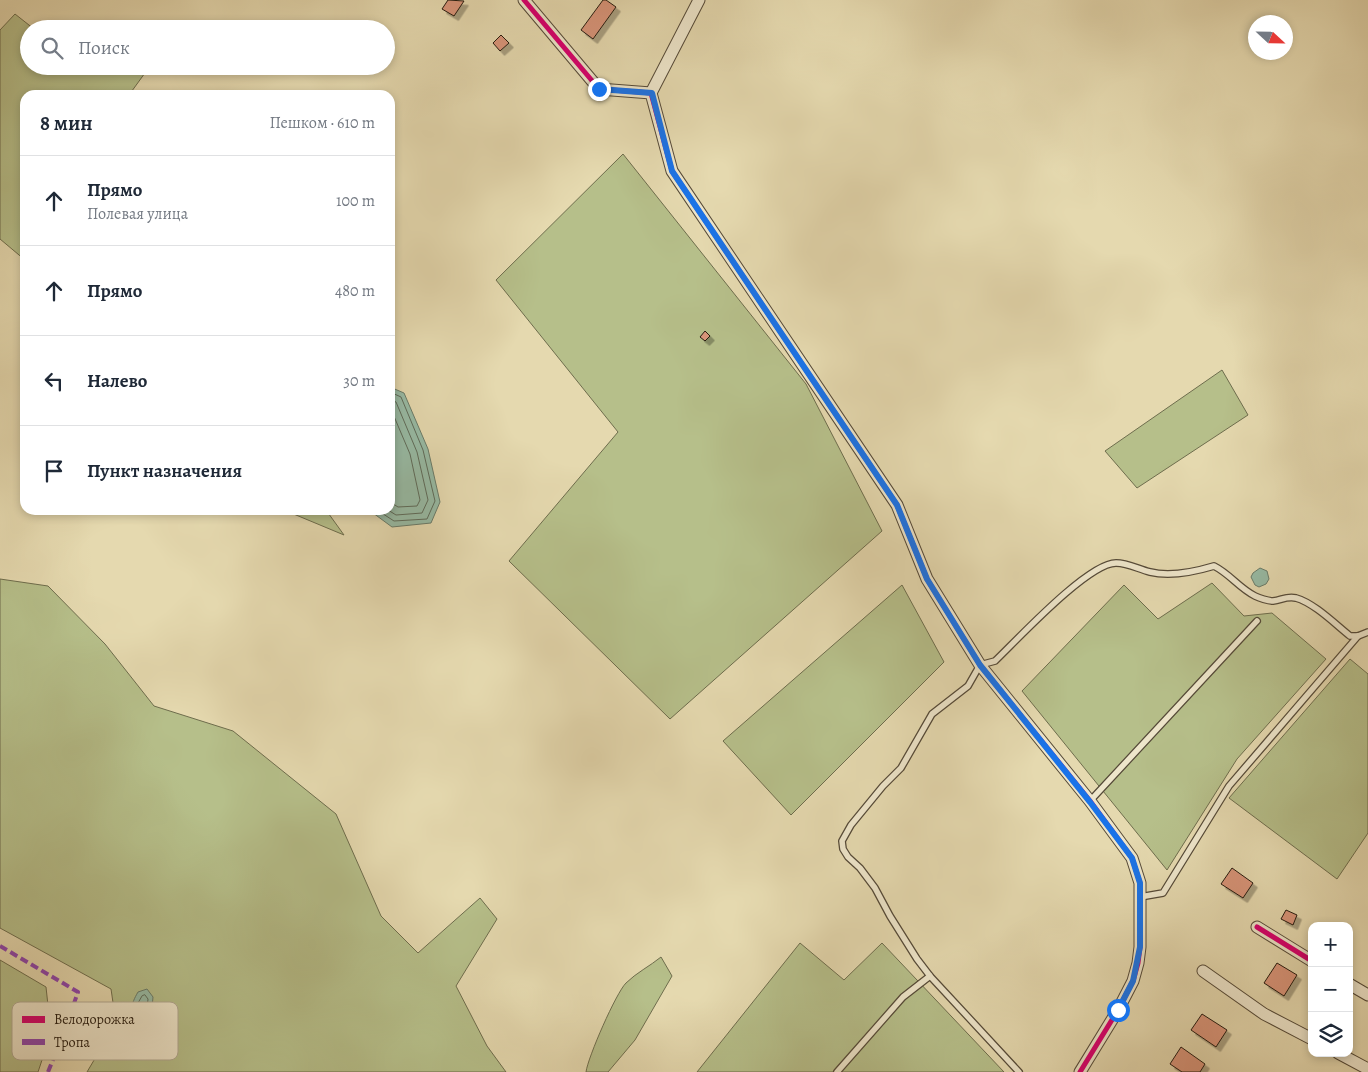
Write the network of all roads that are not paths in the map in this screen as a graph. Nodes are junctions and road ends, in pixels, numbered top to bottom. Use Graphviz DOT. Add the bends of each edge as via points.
graph roads {
  1 [pos="524,0"];
  2 [pos="699,0"];
  3 [pos="652,93"];
  4 [pos="1256,621"];
  5 [pos="1368,632"];
  6 [pos="1358,636"];
  7 [pos="980,665"];
  8 [pos="1090,802"];
  9 [pos="1140,897"];
  10 [pos="1257,926"];
  11 [pos="1308,958"];
  12 [pos="1203,971"];
  13 [pos="930,976"];
  14 [pos="1353,987"];
  15 [pos="1368,996"];
  16 [pos="1308,1037"];
  17 [pos="1346,1057"];
  18 [pos="1368,1069"];
  19 [pos="837,1072"];
  20 [pos="1019,1072"];
  21 [pos="1080,1072"];
  1 -- 3 [label="street" via="599,89"];
  2 -- 3 [label="street"];
  3 -- 7 [label="street" via="672,171 897,505 927,579"];
  4 -- 8 [label="lane"];
  5 -- 6 [label="lane"];
  6 -- 7 [label="lane" via="1350,636 1297,598 1284,597 1273,601 1256,597 1214,566 1165,574 1107,563 1079,581 995,661"];
  6 -- 9 [label="lane" via="1229,786 1163,893"];
  7 -- 8 [label="street"];
  7 -- 13 [label="lane" via="968,686 932,714 901,768 851,825 842,841 848,857 875,888"];
  8 -- 9 [label="street" via="1132,858 1140,883"];
  9 -- 21 [label="street" via="1140,947 1133,981"];
  10 -- 11 [label="street"];
  12 -- 16 [label="street" via="1264,1014"];
  13 -- 19 [label="lane" via="903,997"];
  13 -- 20 [label="lane"];
  14 -- 15 [label="street"];
  17 -- 18 [label="street"];
}
